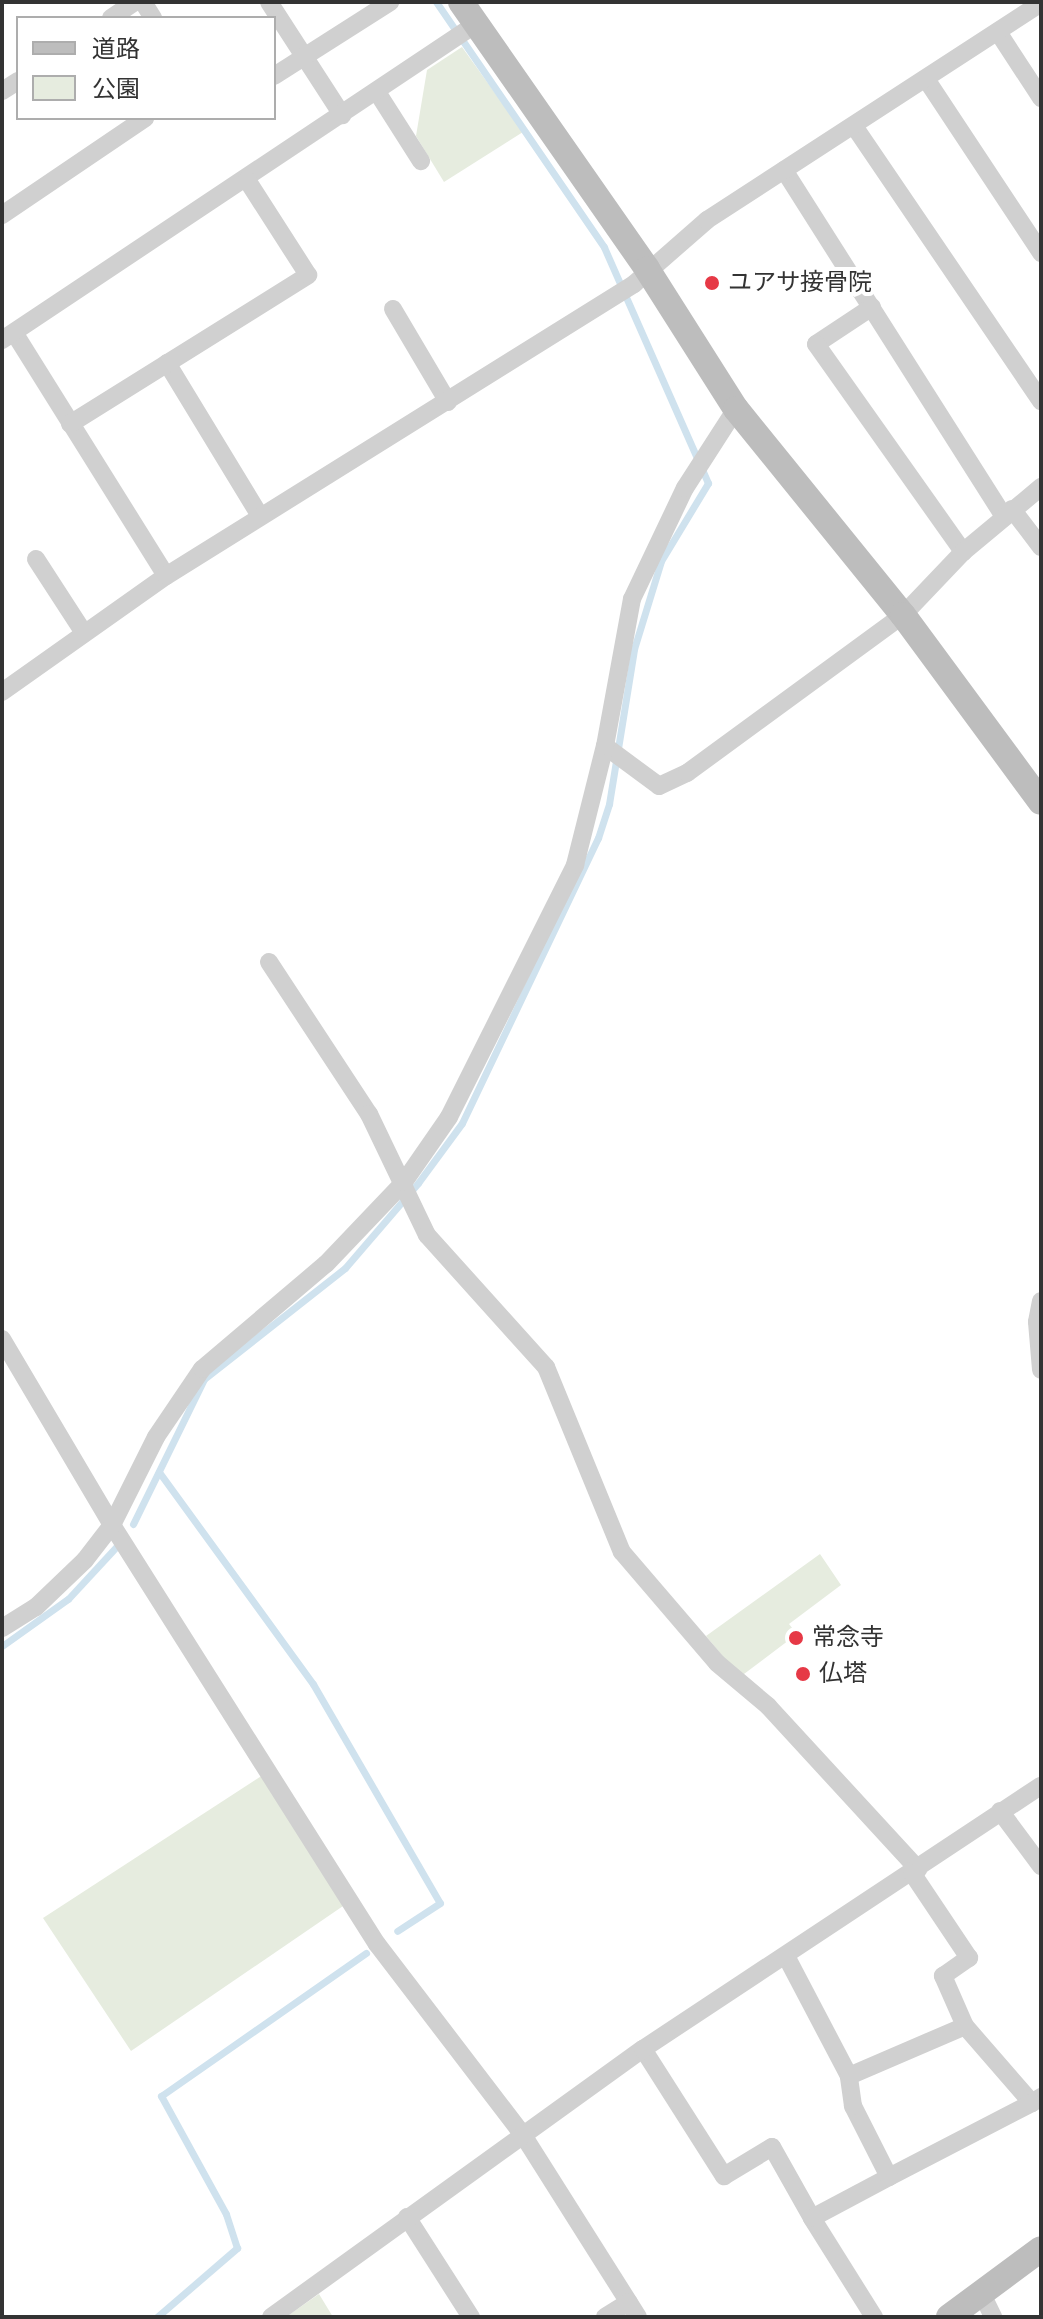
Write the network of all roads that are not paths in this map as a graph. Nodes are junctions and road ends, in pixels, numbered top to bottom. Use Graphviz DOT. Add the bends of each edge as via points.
graph roads {
  1 [pos="135,2"];
  2 [pos="269,2"];
  3 [pos="390,2"];
  4 [pos="1041,3"];
  5 [pos="114,16"];
  6 [pos="469,17"];
  7 [pos="998,32"];
  8 [pos="305,57"];
  9 [pos="276,75"];
  10 [pos="926,79"];
  11 [pos="377,92"];
  12 [pos="1041,98"];
  13 [pos="342,115"];
  14 [pos="142,120"];
  15 [pos="854,126"];
  16 [pos="421,161"];
  17 [pos="784,170"];
  18 [pos="247,180"];
  19 [pos="2,215"];
  20 [pos="1041,253"];
  21 [pos="647,269"];
  22 [pos="872,307"];
  23 [pos="393,309"];
  24 [pos="8,337"];
  25 [pos="167,363"];
  26 [pos="1041,401"];
  27 [pos="448,402"];
  28 [pos="736,409"];
  29 [pos="70,424"];
  30 [pos="1041,487"];
  31 [pos="1008,513"];
  32 [pos="260,516"];
  33 [pos="1041,547"];
  34 [pos="963,552"];
  35 [pos="36,559"];
  36 [pos="166,576"];
  37 [pos="903,615"];
  38 [pos="84,633"];
  39 [pos="2,692"];
  40 [pos="605,746"];
  41 [pos="1041,802"];
  42 [pos="269,962"];
  43 [pos="404,1182"];
  44 [pos="1041,1301"];
  45 [pos="2,1339"];
  46 [pos="1041,1370"];
  47 [pos="112,1525"];
  48 [pos="2,1628"];
  49 [pos="1041,1786"];
  50 [pos="1000,1811"];
  51 [pos="1041,1866"];
  52 [pos="915,1871"];
  53 [pos="786,1956"];
  54 [pos="965,2026"];
  55 [pos="643,2049"];
  56 [pos="849,2076"];
  57 [pos="1036,2100"];
  58 [pos="523,2135"];
  59 [pos="889,2177"];
  60 [pos="407,2217"];
  61 [pos="812,2218"];
  62 [pos="1041,2249"];
  63 [pos="981,2292"];
  64 [pos="634,2310"];
  65 [pos="271,2317"];
  66 [pos="471,2317"];
  67 [pos="605,2317"];
  68 [pos="874,2317"];
  69 [pos="949,2317"];
  70 [pos="993,2317"];
  1 -- 5 [label="street"];
  2 -- 8 [label="street"];
  3 -- 8 [label="street"];
  4 -- 7 [label="street"];
  6 -- 11 [label="street" via="447,43"];
  6 -- 21 [label="street"];
  7 -- 10 [label="street"];
  7 -- 12 [label="street"];
  8 -- 9 [label="street"];
  8 -- 13 [label="street"];
  10 -- 15 [label="street"];
  10 -- 20 [label="street"];
  11 -- 13 [label="street"];
  11 -- 16 [label="street"];
  13 -- 18 [label="street"];
  14 -- 19 [label="street"];
  15 -- 17 [label="street"];
  15 -- 26 [label="street"];
  17 -- 21 [label="street" via="707,220"];
  17 -- 22 [label="street"];
  18 -- 24 [label="street"];
  18 -- 25 [label="street" via="308,275"];
  21 -- 27 [label="street" via="634,284"];
  21 -- 28 [label="street"];
  22 -- 31 [label="street"];
  22 -- 34 [label="street" via="816,344"];
  23 -- 27 [label="street"];
  24 -- 29 [label="street"];
  25 -- 29 [label="street"];
  25 -- 32 [label="street"];
  27 -- 32 [label="street"];
  28 -- 37 [label="street"];
  28 -- 40 [label="street" via="685,488 632,599"];
  29 -- 36 [label="street"];
  30 -- 31 [label="street"];
  31 -- 33 [label="street"];
  31 -- 34 [label="street"];
  32 -- 36 [label="street"];
  34 -- 37 [label="street"];
  35 -- 38 [label="street"];
  36 -- 38 [label="street"];
  37 -- 40 [label="street" via="687,773 659,786"];
  37 -- 41 [label="street"];
  38 -- 39 [label="street"];
  40 -- 43 [label="street" via="575,865 449,1117"];
  42 -- 43 [label="street" via="369,1114"];
  43 -- 47 [label="street" via="326,1264 202,1369 156,1437"];
  43 -- 52 [label="street" via="427,1235 546,1367 622,1552 717,1663 768,1706"];
  44 -- 46 [label="street"];
  45 -- 47 [label="street"];
  47 -- 48 [label="street" via="46,1597"];
  47 -- 58 [label="street" via="377,1944"];
  49 -- 50 [label="street"];
  50 -- 51 [label="street"];
  50 -- 52 [label="street"];
  52 -- 53 [label="street"];
  52 -- 54 [label="street" via="969,1958 943,1976"];
  53 -- 55 [label="street"];
  53 -- 56 [label="street"];
  54 -- 56 [label="street"];
  54 -- 57 [label="street"];
  55 -- 58 [label="street"];
  55 -- 61 [label="street" via="724,2176 772,2147"];
  56 -- 59 [label="street" via="853,2106"];
  57 -- 59 [label="street"];
  58 -- 60 [label="street"];
  58 -- 64 [label="street"];
  59 -- 61 [label="street"];
  60 -- 65 [label="street"];
  60 -- 66 [label="street"];
  61 -- 68 [label="street" via="853,2275"];
  62 -- 63 [label="street"];
  63 -- 69 [label="street"];
  63 -- 70 [label="street"];
  64 -- 67 [label="street"];
}
